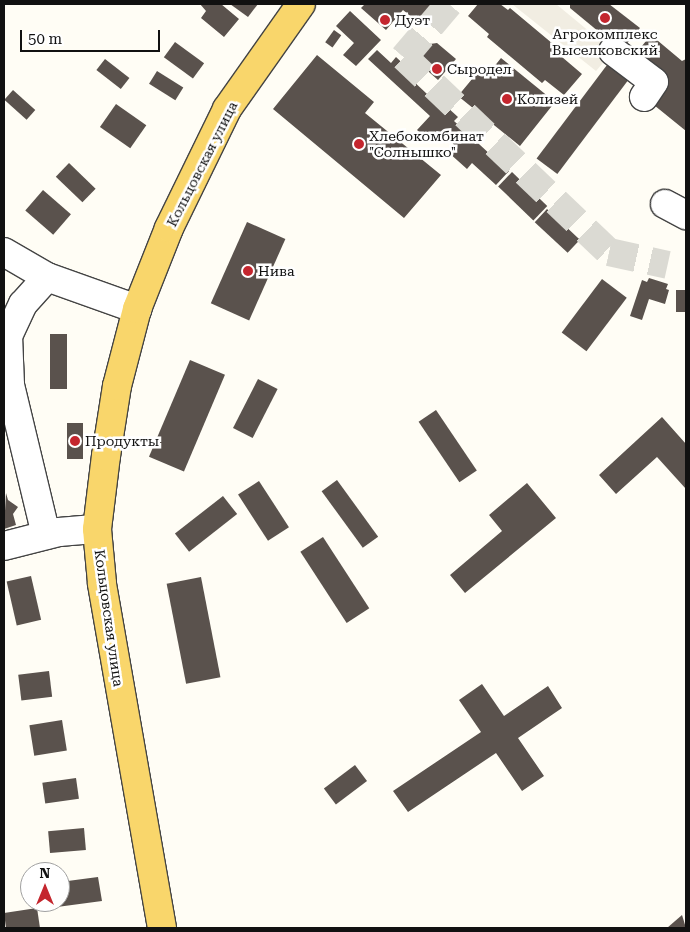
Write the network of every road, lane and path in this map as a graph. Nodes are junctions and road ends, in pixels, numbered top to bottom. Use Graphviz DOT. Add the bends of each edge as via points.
graph roads {
  1 [pos="301,4"];
  2 [pos="614,51"];
  3 [pos="644,97"];
  4 [pos="4,252"];
  5 [pos="47,277"];
  6 [pos="137,309"];
  7 [pos="97,529"];
  8 [pos="46,535"];
  9 [pos="4,546"];
  10 [pos="162,928"];
  1 -- 6 [label="main road, Кольцовская улица" via="227,108 169,228"];
  2 -- 3 [label="street" via="654,82"];
  4 -- 5 [label="street"];
  5 -- 6 [label="street"];
  5 -- 8 [label="street" via="23,304 8,336 10,385"];
  6 -- 7 [label="main road, Кольцовская улица" via="117,386"];
  7 -- 8 [label="street"];
  7 -- 10 [label="main road, Кольцовская улица" via="112,648"];
  8 -- 9 [label="street"];
}
